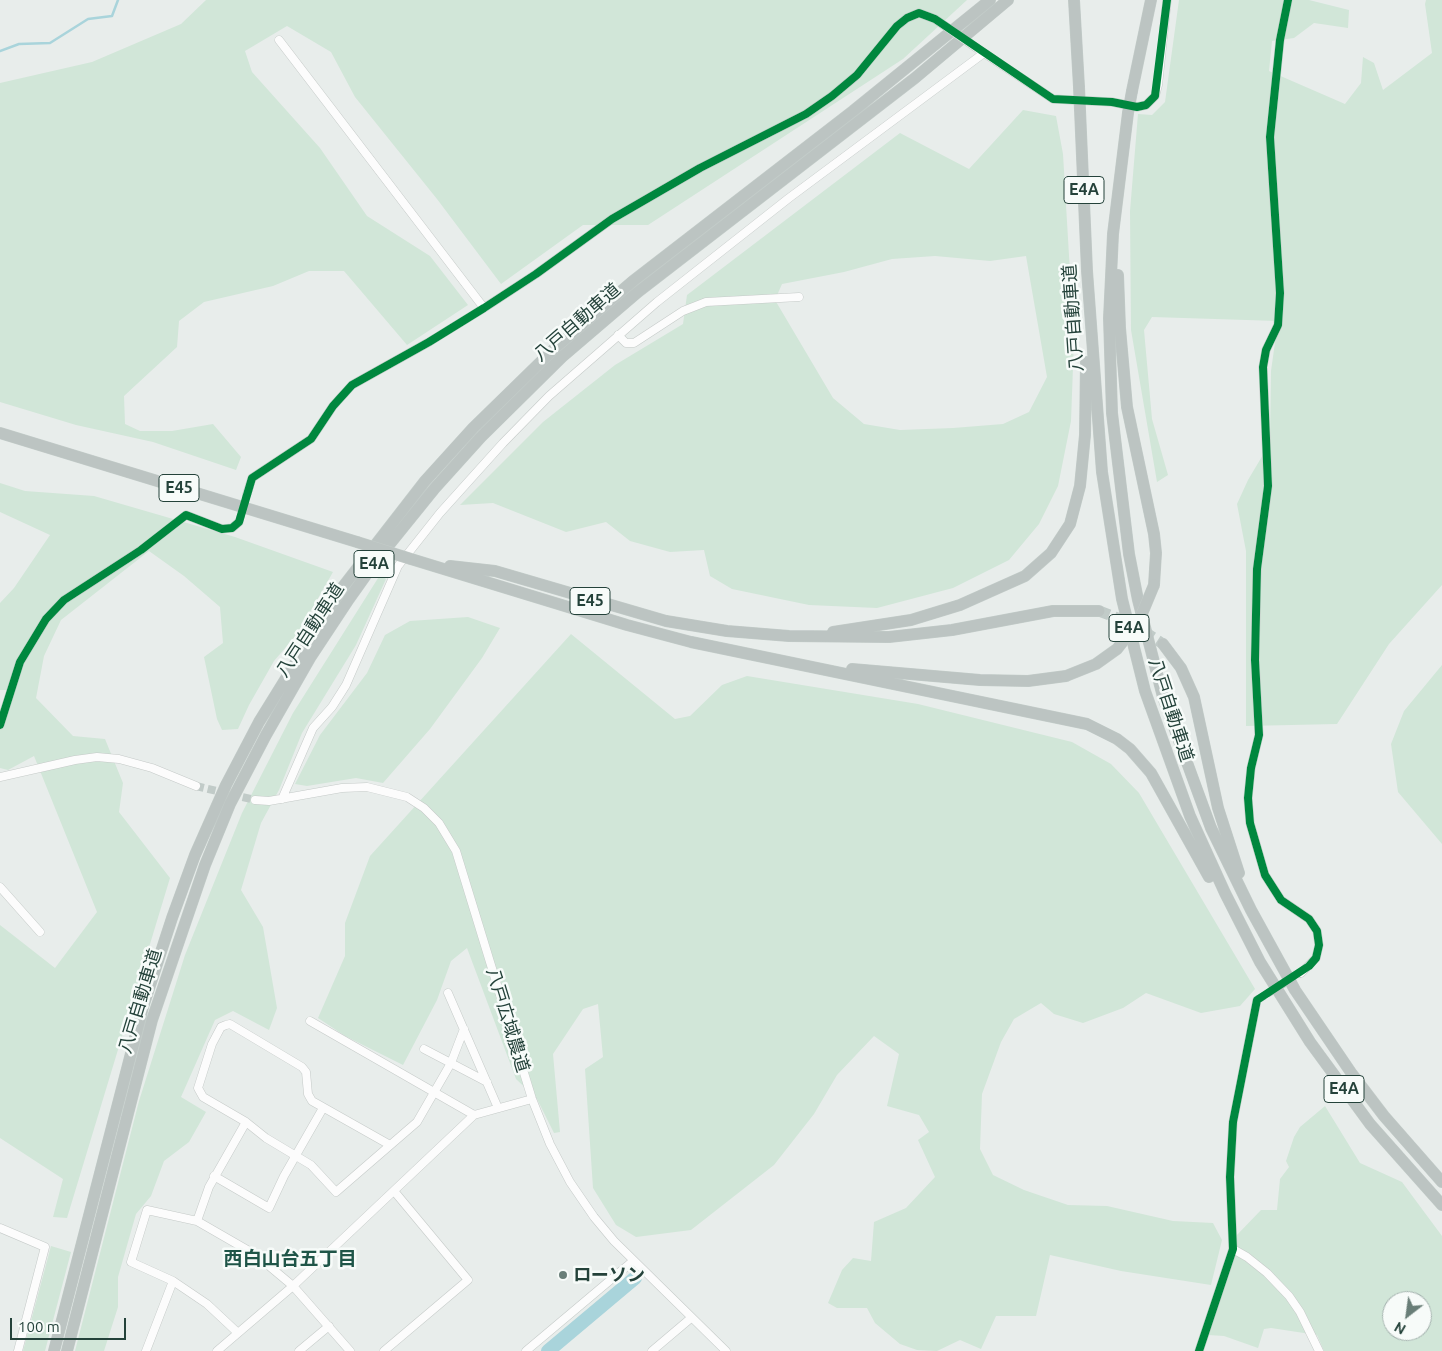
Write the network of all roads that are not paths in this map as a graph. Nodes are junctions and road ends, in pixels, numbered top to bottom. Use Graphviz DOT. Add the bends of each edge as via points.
graph roads {
  1 [pos="990,0"];
  2 [pos="1008,0"];
  3 [pos="1074,0"];
  4 [pos="1152,0"];
  5 [pos="1167,0"];
  6 [pos="1288,0"];
  7 [pos="279,40"];
  8 [pos="981,51"];
  9 [pos="1119,188"];
  10 [pos="1087,271"];
  11 [pos="798,297"];
  12 [pos="484,308"];
  13 [pos="618,335"];
  14 [pos="0,433"];
  15 [pos="248,494"];
  16 [pos="239,522"];
  17 [pos="416,560"];
  18 [pos="1100,611"];
  19 [pos="760,634"];
  20 [pos="1163,644"];
  21 [pos="747,653"];
  22 [pos="0,725"];
  23 [pos="0,778"];
  24 [pos="196,786"];
  25 [pos="282,799"];
  26 [pos="255,800"];
  27 [pos="0,886"];
  28 [pos="40,932"];
  29 [pos="1272,950"];
  30 [pos="1260,962"];
  31 [pos="1301,973"];
  32 [pos="448,993"];
  33 [pos="1257,1000"];
  34 [pos="310,1021"];
  35 [pos="464,1029"];
  36 [pos="424,1049"];
  37 [pos="451,1063"];
  38 [pos="487,1082"];
  39 [pos="435,1092"];
  40 [pos="532,1099"];
  41 [pos="324,1108"];
  42 [pos="498,1108"];
  43 [pos="474,1115"];
  44 [pos="246,1122"];
  45 [pos="390,1145"];
  46 [pos="296,1156"];
  47 [pos="214,1176"];
  48 [pos="1442,1182"];
  49 [pos="394,1191"];
  50 [pos="1442,1205"];
  51 [pos="197,1222"];
  52 [pos="0,1228"];
  53 [pos="1233,1249"];
  54 [pos="633,1261"];
  55 [pos="173,1281"];
  56 [pos="293,1286"];
  57 [pos="692,1318"];
  58 [pos="329,1326"];
  59 [pos="238,1333"];
  60 [pos="18,1351"];
  61 [pos="54,1351"];
  62 [pos="67,1351"];
  63 [pos="146,1351"];
  64 [pos="217,1351"];
  65 [pos="299,1351"];
  66 [pos="350,1351"];
  67 [pos="384,1351"];
  68 [pos="526,1351"];
  69 [pos="652,1351"];
  70 [pos="726,1351"];
  71 [pos="1199,1351"];
  72 [pos="1318,1351"];
  1 -- 61 [label="highway, 八戸自動車道 / E4A" via="633,281 557,346 473,428 425,481 342,588 259,722 195,855 143,1007"];
  2 -- 62 [label="highway, 八戸自動車道 / E4A" via="914,78 638,292 562,357 480,437 435,488 349,599 266,734 230,804 204,865 152,1020"];
  3 -- 10 [label="highway, 八戸自動車道 / E4A, bridge"];
  4 -- 9 [label="highway, 八戸自動車道 / E4A, bridge" via="1128,113"];
  5 -- 8 [label="street" via="1158,85 1155,96 1146,105 1137,107 1112,102 1052,99"];
  6 -- 31 [label="street" via="1280,40 1270,137 1280,292 1278,324 1266,350 1263,368 1268,486 1256,569 1255,660 1259,735 1248,798 1250,823 1265,874 1281,900 1309,919 1317,931 1319,945 1316,958"];
  7 -- 12 [label="street"];
  8 -- 12 [label="street, bridge" via="935,19 919,13 907,18 896,26 857,75 806,114 700,168 612,219"];
  8 -- 13 [label="street" via="766,216"];
  9 -- 21 [label="highway, bridge" via="1118,291 1123,371 1156,553 1154,585 1139,621 1117,649 1096,664 1066,676 1028,681 850,668"];
  9 -- 29 [label="highway, 八戸自動車道 / E4A" via="1109,318 1112,414 1122,508 1138,600 1163,697 1198,794 1230,870"];
  10 -- 19 [label="highway" via="1083,464 1070,524 1051,553 1025,576 1007,586 911,620 824,633"];
  10 -- 30 [label="highway, 八戸自動車道 / E4A" via="1097,426 1107,513 1134,651 1156,724 1190,816"];
  11 -- 13 [label="street" via="706,302 683,310 634,343 626,343"];
  12 -- 15 [label="street" via="352,385 311,439 252,478"];
  13 -- 25 [label="street" via="548,396 412,546 392,576 346,685 302,747"];
  14 -- 17 [label="highway, E45, bridge"];
  16 -- 22 [label="street" via="232,528 222,529 186,515 141,550 64,600 46,620 20,662"];
  17 -- 19 [label="highway, E45" via="495,571 666,622"];
  17 -- 21 [label="highway, E45" via="660,634"];
  18 -- 19 [label="highway" via="1052,611 952,630 889,637 822,638"];
  20 -- 29 [label="highway" via="1182,668 1194,697 1224,831 1241,880"];
  21 -- 30 [label="highway" via="1070,719 1118,739 1151,773"];
  23 -- 24 [label="street" via="97,757 143,766"];
  25 -- 26 [label="street, 八戸広域農道"];
  25 -- 40 [label="street, 八戸広域農道" via="342,788 367,788 407,797 439,823 456,851"];
  27 -- 28 [label="street"];
  29 -- 48 [label="highway, 八戸自動車道 / E4A" via="1352,1074"];
  30 -- 50 [label="highway, 八戸自動車道 / E4A" via="1310,1042 1345,1090"];
  32 -- 35 [label="street"];
  33 -- 53 [label="street" via="1233,1122 1230,1177"];
  34 -- 39 [label="street"];
  35 -- 37 [label="street"];
  35 -- 38 [label="street"];
  36 -- 37 [label="street"];
  37 -- 38 [label="street"];
  37 -- 39 [label="street"];
  38 -- 42 [label="street"];
  39 -- 43 [label="street"];
  39 -- 45 [label="street" via="417,1122"];
  40 -- 42 [label="street"];
  40 -- 54 [label="street, 八戸広域農道" via="570,1182 594,1217"];
  41 -- 44 [label="street" via="312,1101 308,1094 306,1072 302,1067 230,1024 221,1027 212,1044 198,1088 203,1097"];
  41 -- 45 [label="street"];
  41 -- 46 [label="street"];
  42 -- 43 [label="street"];
  43 -- 49 [label="street"];
  44 -- 46 [label="street"];
  44 -- 47 [label="street"];
  45 -- 46 [label="street" via="336,1192 311,1165"];
  46 -- 47 [label="street" via="269,1208"];
  47 -- 51 [label="street"];
  49 -- 56 [label="street"];
  49 -- 67 [label="street" via="468,1280"];
  51 -- 55 [label="street" via="147,1210 130,1262"];
  51 -- 56 [label="street" via="256,1255"];
  52 -- 60 [label="street" via="45,1247"];
  53 -- 71 [label="street"];
  53 -- 72 [label="street" via="1260,1268 1289,1296"];
  54 -- 57 [label="street, 八戸広域農道"];
  54 -- 68 [label="street"];
  55 -- 59 [label="street" via="207,1304"];
  55 -- 63 [label="street"];
  56 -- 58 [label="street"];
  56 -- 59 [label="street"];
  57 -- 69 [label="street"];
  57 -- 70 [label="street, 八戸広域農道"];
  58 -- 65 [label="street"];
  58 -- 66 [label="street"];
  59 -- 64 [label="street"];
}
